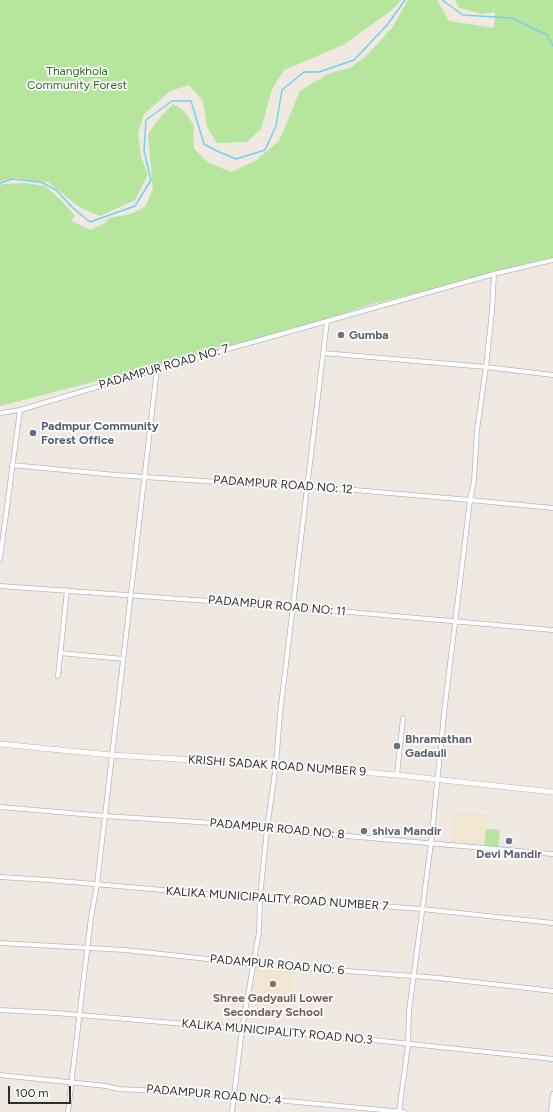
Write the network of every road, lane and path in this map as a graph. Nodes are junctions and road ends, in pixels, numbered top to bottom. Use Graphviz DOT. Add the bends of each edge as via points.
graph roads {
  1 [pos="553,260"];
  2 [pos="494,274"];
  3 [pos="327,321"];
  4 [pos="323,353"];
  5 [pos="486,367"];
  6 [pos="157,369"];
  7 [pos="553,375"];
  8 [pos="20,410"];
  9 [pos="0,413"];
  10 [pos="12,465"];
  11 [pos="145,476"];
  12 [pos="308,486"];
  13 [pos="470,500"];
  14 [pos="553,508"];
  15 [pos="0,559"];
  16 [pos="0,586"];
  17 [pos="67,590"];
  18 [pos="130,595"];
  19 [pos="293,607"];
  20 [pos="456,621"];
  21 [pos="553,630"];
  22 [pos="60,653"];
  23 [pos="123,659"];
  24 [pos="58,676"];
  25 [pos="403,718"];
  26 [pos="0,744"];
  27 [pos="111,755"];
  28 [pos="276,765"];
  29 [pos="397,775"];
  30 [pos="437,780"];
  31 [pos="553,792"];
  32 [pos="0,807"];
  33 [pos="105,816"];
  34 [pos="267,829"];
  35 [pos="431,842"];
  36 [pos="553,854"];
  37 [pos="0,877"];
  38 [pos="97,884"];
  39 [pos="260,897"];
  40 [pos="422,909"];
  41 [pos="553,923"];
  42 [pos="0,943"];
  43 [pos="87,947"];
  44 [pos="253,964"];
  45 [pos="415,977"];
  46 [pos="553,991"];
  47 [pos="0,1010"];
  48 [pos="80,1016"];
  49 [pos="242,1029"];
  50 [pos="408,1045"];
  51 [pos="553,1059"];
  52 [pos="0,1075"];
  53 [pos="71,1083"];
  54 [pos="553,1094"];
  55 [pos="234,1096"];
  56 [pos="68,1112"];
  57 [pos="232,1112"];
  58 [pos="399,1112"];
  59 [pos="404,1112"];
  60 [pos="551,1112"];
  1 -- 2 [label="street, PADAMPUR ROAD NO: 7"];
  2 -- 3 [label="street, PADAMPUR ROAD NO: 7"];
  2 -- 5 [label="street"];
  3 -- 4 [label="street"];
  3 -- 6 [label="street, PADAMPUR ROAD NO: 7"];
  4 -- 5 [label="street"];
  4 -- 12 [label="street"];
  5 -- 7 [label="street"];
  5 -- 13 [label="street"];
  6 -- 8 [label="street, PADAMPUR ROAD NO: 7"];
  6 -- 11 [label="street"];
  8 -- 9 [label="street, PADAMPUR ROAD NO: 7"];
  8 -- 10 [label="street"];
  10 -- 11 [label="street, PADAMPUR ROAD NO: 12"];
  10 -- 15 [label="street"];
  11 -- 12 [label="street, PADAMPUR ROAD NO: 12"];
  11 -- 18 [label="street"];
  12 -- 13 [label="street, PADAMPUR ROAD NO: 12"];
  12 -- 19 [label="street"];
  13 -- 14 [label="street, PADAMPUR ROAD NO: 12"];
  13 -- 20 [label="street"];
  16 -- 17 [label="street, PADAMPUR ROAD NO: 11"];
  17 -- 18 [label="street, PADAMPUR ROAD NO: 11"];
  17 -- 22 [label="street"];
  18 -- 19 [label="street, PADAMPUR ROAD NO: 11"];
  18 -- 23 [label="street"];
  19 -- 20 [label="street, PADAMPUR ROAD NO: 11"];
  19 -- 28 [label="street"];
  20 -- 21 [label="street, PADAMPUR ROAD NO: 11"];
  20 -- 30 [label="street"];
  22 -- 23 [label="street"];
  22 -- 24 [label="street"];
  23 -- 27 [label="street"];
  25 -- 29 [label="street"];
  26 -- 27 [label="street, KRISHI SADAK ROAD NUMBER 9"];
  27 -- 28 [label="street, KRISHI SADAK ROAD NUMBER 9"];
  27 -- 33 [label="street"];
  28 -- 29 [label="street, KRISHI SADAK ROAD NUMBER 9"];
  28 -- 34 [label="street"];
  29 -- 30 [label="street, KRISHI SADAK ROAD NUMBER 9"];
  30 -- 31 [label="street, KRISHI SADAK ROAD NUMBER 9"];
  30 -- 35 [label="street"];
  32 -- 33 [label="street, PADAMPUR ROAD NO: 8"];
  33 -- 34 [label="street, PADAMPUR ROAD NO: 8"];
  33 -- 38 [label="street"];
  34 -- 35 [label="street, PADAMPUR ROAD NO: 8"];
  34 -- 39 [label="street"];
  35 -- 36 [label="street, PADAMPUR ROAD NO: 8"];
  35 -- 40 [label="street"];
  37 -- 38 [label="street, KALIKA MUNICIPALITY ROAD NUMBER 7"];
  38 -- 39 [label="street, KALIKA MUNICIPALITY ROAD NUMBER 7"];
  38 -- 43 [label="street"];
  39 -- 40 [label="street, KALIKA MUNICIPALITY ROAD NUMBER 7"];
  39 -- 44 [label="street" via="259,932"];
  40 -- 41 [label="street, KALIKA MUNICIPALITY ROAD NUMBER 7"];
  40 -- 45 [label="street"];
  42 -- 43 [label="street, PADAMPUR ROAD NO: 6"];
  43 -- 44 [label="street, PADAMPUR ROAD NO: 6"];
  43 -- 48 [label="street"];
  44 -- 45 [label="street, PADAMPUR ROAD NO: 6"];
  44 -- 49 [label="street"];
  45 -- 46 [label="street, PADAMPUR ROAD NO: 6"];
  45 -- 50 [label="street" via="409,1011"];
  47 -- 48 [label="street, KALIKA MUNICIPALITY ROAD NO.3"];
  48 -- 49 [label="street, KALIKA MUNICIPALITY ROAD NO.3"];
  48 -- 53 [label="street"];
  49 -- 50 [label="street, KALIKA MUNICIPALITY ROAD NO.3"];
  49 -- 55 [label="street"];
  50 -- 51 [label="street, KALIKA MUNICIPALITY ROAD NO.3"];
  50 -- 58 [label="street"];
  52 -- 53 [label="street, PADAMPUR ROAD NO: 4"];
  53 -- 55 [label="street, PADAMPUR ROAD NO: 4" via="118,1089"];
  53 -- 56 [label="street"];
  54 -- 60 [label="street"];
  55 -- 57 [label="street"];
  55 -- 58 [label="street, PADAMPUR ROAD NO: 4"];
  58 -- 59 [label="street, PADAMPUR ROAD NO: 4"];
}
